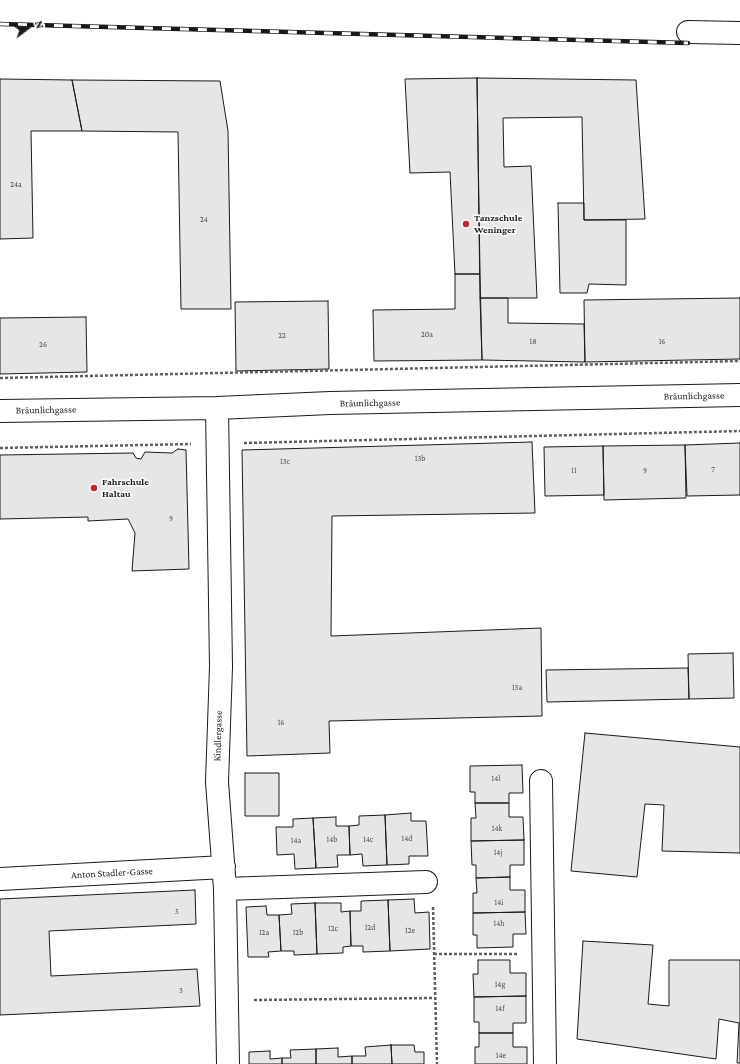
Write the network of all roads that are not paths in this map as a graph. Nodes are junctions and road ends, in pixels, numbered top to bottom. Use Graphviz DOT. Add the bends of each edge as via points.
graph roads {
  1 [pos="688,32"];
  2 [pos="740,33"];
  3 [pos="740,395"];
  4 [pos="217,408"];
  5 [pos="0,411"];
  6 [pos="541,781"];
  7 [pos="224,868"];
  8 [pos="0,879"];
  9 [pos="426,882"];
  10 [pos="225,889"];
  11 [pos="228,1064"];
  12 [pos="545,1064"];
  1 -- 2 [label="street"];
  3 -- 4 [label="street, Bräunlichgasse"];
  4 -- 5 [label="street, Bräunlichgasse"];
  4 -- 7 [label="street, Kindlergasse" via="221,667 217,782"];
  6 -- 12 [label="street"];
  7 -- 8 [label="street, Anton Stadler-Gasse"];
  7 -- 10 [label="street, Kindlergasse"];
  9 -- 10 [label="street"];
  10 -- 11 [label="street, Kindlergasse"];
}
